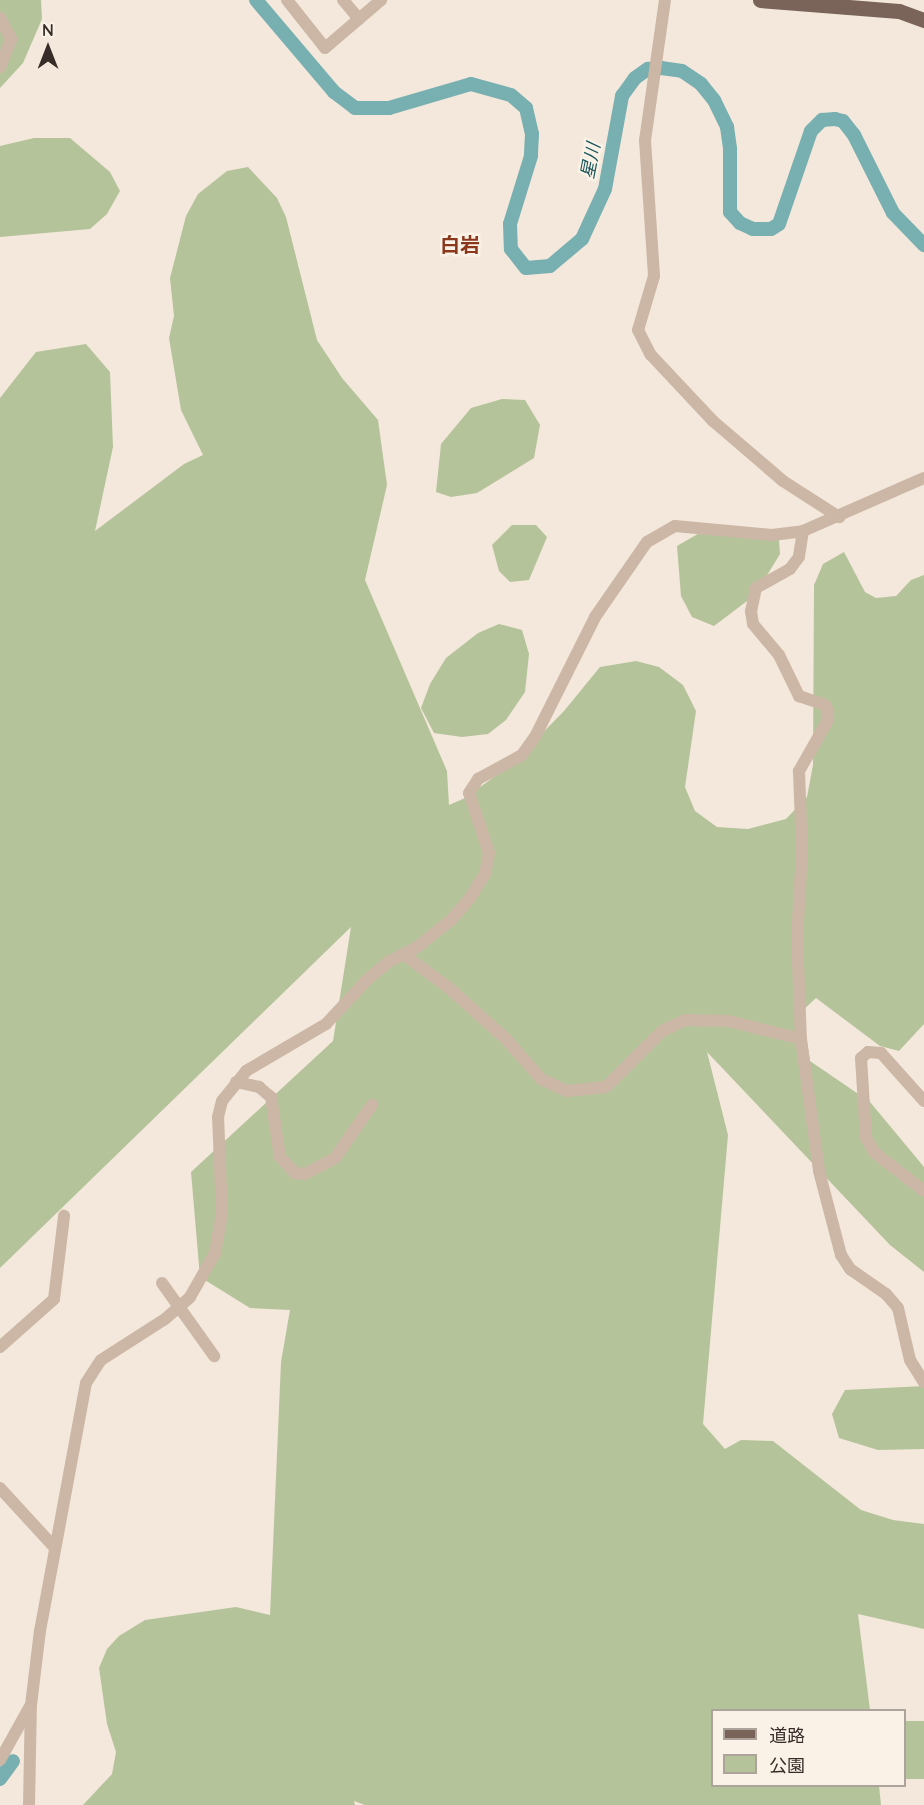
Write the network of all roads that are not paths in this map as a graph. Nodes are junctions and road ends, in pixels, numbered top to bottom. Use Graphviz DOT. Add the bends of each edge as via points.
graph roads {
  1 [pos="287,0"];
  2 [pos="343,0"];
  3 [pos="381,0"];
  4 [pos="664,0"];
  5 [pos="760,0"];
  6 [pos="901,6"];
  7 [pos="0,18"];
  8 [pos="359,19"];
  9 [pos="924,20"];
  10 [pos="0,67"];
  11 [pos="921,482"];
  12 [pos="839,517"];
  13 [pos="803,531"];
  14 [pos="403,954"];
  15 [pos="801,1039"];
  16 [pos="236,1082"];
  17 [pos="924,1101"];
  18 [pos="372,1105"];
  19 [pos="924,1191"];
  20 [pos="64,1216"];
  21 [pos="162,1283"];
  22 [pos="0,1347"];
  23 [pos="214,1356"];
  24 [pos="924,1382"];
  25 [pos="0,1488"];
  26 [pos="54,1547"];
  27 [pos="31,1705"];
  28 [pos="0,1760"];
  29 [pos="28,1805"];
  1 -- 8 [label="street" via="325,48"];
  2 -- 8 [label="street"];
  3 -- 8 [label="street"];
  4 -- 12 [label="street" via="645,140 654,276 639,318 643,342 741,447"];
  5 -- 6 [label="main road"];
  6 -- 9 [label="main road"];
  7 -- 10 [label="street" via="11,39"];
  11 -- 12 [label="street"];
  12 -- 13 [label="street"];
  13 -- 14 [label="street" via="772,535 675,526 646,542 595,617 536,735 522,755 478,778 469,793 489,853 485,874 451,920"];
  13 -- 15 [label="street" via="803,549 794,564 756,588 751,611 758,634 779,655 799,696 825,705 828,711 828,720 799,767 802,851 796,938"];
  14 -- 15 [label="street" via="449,988 506,1039 541,1078 567,1091 606,1087 662,1031 686,1020 728,1021"];
  14 -- 16 [label="street" via="368,979 326,1024 246,1071"];
  15 -- 24 [label="street" via="819,1171 832,1233 850,1269 886,1294 898,1308 910,1360"];
  16 -- 18 [label="street" via="259,1088 272,1097 280,1157 295,1173 305,1174 335,1158"];
  16 -- 26 [label="street" via="222,1101 218,1116 222,1215 214,1253 190,1297 165,1319 101,1360 86,1383"];
  17 -- 19 [label="street" via="881,1053 868,1052 861,1059 866,1138 875,1153"];
  20 -- 22 [label="street" via="54,1299"];
  21 -- 23 [label="street, bridge"];
  25 -- 26 [label="street"];
  26 -- 27 [label="street"];
  27 -- 28 [label="street"];
  27 -- 29 [label="street"];
}
